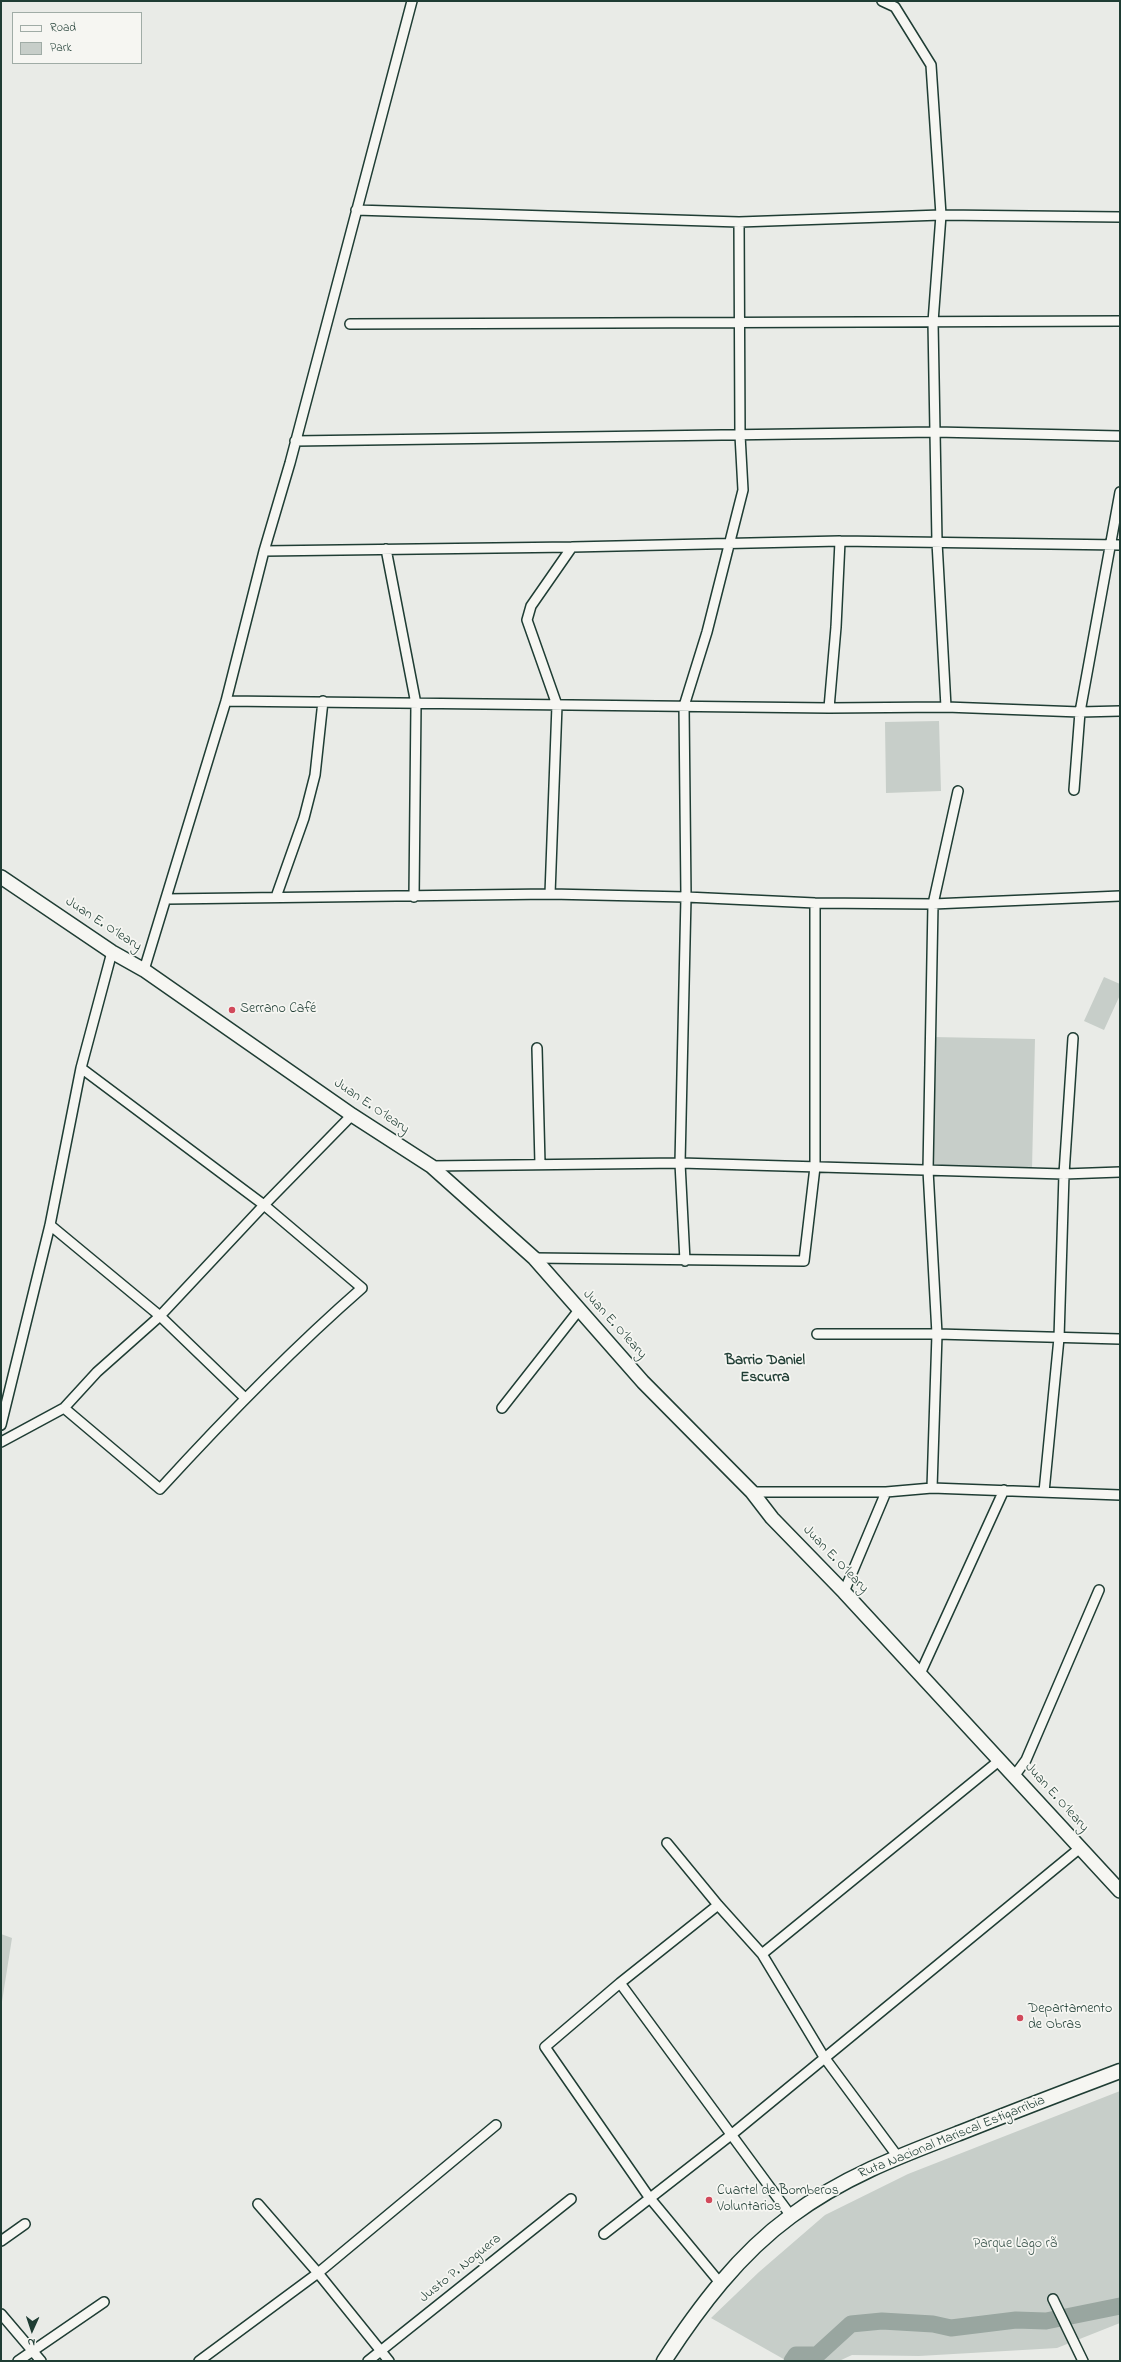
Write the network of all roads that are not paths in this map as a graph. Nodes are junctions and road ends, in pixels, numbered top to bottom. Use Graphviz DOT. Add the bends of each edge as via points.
graph roads {
  1 [pos="412,1"];
  2 [pos="882,1"];
  3 [pos="356,210"];
  4 [pos="941,215"];
  5 [pos="1120,217"];
  6 [pos="739,222"];
  7 [pos="1120,321"];
  8 [pos="738,322"];
  9 [pos="933,322"];
  10 [pos="350,324"];
  11 [pos="935,432"];
  12 [pos="740,435"];
  13 [pos="1120,436"];
  14 [pos="295,441"];
  15 [pos="1120,492"];
  16 [pos="840,541"];
  17 [pos="937,542"];
  18 [pos="730,543"];
  19 [pos="1115,545"];
  20 [pos="572,547"];
  21 [pos="386,549"];
  22 [pos="264,552"];
  23 [pos="226,701"];
  24 [pos="323,701"];
  25 [pos="416,704"];
  26 [pos="557,705"];
  27 [pos="684,706"];
  28 [pos="946,707"];
  29 [pos="829,708"];
  30 [pos="1120,711"];
  31 [pos="1080,712"];
  32 [pos="1074,790"];
  33 [pos="958,791"];
  34 [pos="1,877"];
  35 [pos="550,894"];
  36 [pos="1120,896"];
  37 [pos="276,897"];
  38 [pos="414,897"];
  39 [pos="686,897"];
  40 [pos="166,899"];
  41 [pos="815,903"];
  42 [pos="933,904"];
  43 [pos="112,952"];
  44 [pos="144,970"];
  45 [pos="1073,1038"];
  46 [pos="537,1048"];
  47 [pos="81,1068"];
  48 [pos="352,1115"];
  49 [pos="680,1163"];
  50 [pos="540,1164"];
  51 [pos="431,1166"];
  52 [pos="815,1167"];
  53 [pos="928,1170"];
  54 [pos="1120,1172"];
  55 [pos="1064,1174"];
  56 [pos="264,1205"];
  57 [pos="50,1225"];
  58 [pos="534,1258"];
  59 [pos="685,1261"];
  60 [pos="580,1310"];
  61 [pos="160,1316"];
  62 [pos="818,1334"];
  63 [pos="937,1334"];
  64 [pos="1059,1338"];
  65 [pos="1120,1339"];
  66 [pos="245,1398"];
  67 [pos="64,1408"];
  68 [pos="502,1408"];
  69 [pos="1,1425"];
  70 [pos="1,1442"];
  71 [pos="932,1488"];
  72 [pos="1004,1490"];
  73 [pos="752,1492"];
  74 [pos="886,1492"];
  75 [pos="1044,1492"];
  76 [pos="1120,1495"];
  77 [pos="1099,1590"];
  78 [pos="844,1592"];
  79 [pos="920,1674"];
  80 [pos="1000,1760"];
  81 [pos="1015,1775"];
  82 [pos="667,1843"];
  83 [pos="1080,1848"];
  84 [pos="1120,1891"];
  85 [pos="718,1905"];
  86 [pos="762,1954"];
  87 [pos="620,1983"];
  88 [pos="824,2057"];
  89 [pos="1120,2071"];
  90 [pos="496,2125"];
  91 [pos="731,2135"];
  92 [pos="898,2156"];
  93 [pos="649,2197"];
  94 [pos="570,2198"];
  95 [pos="258,2204"];
  96 [pos="791,2216"];
  97 [pos="25,2224"];
  98 [pos="604,2234"];
  99 [pos="1,2241"];
  100 [pos="318,2273"];
  101 [pos="721,2284"];
  102 [pos="1054,2299"];
  103 [pos="104,2302"];
  104 [pos="1,2314"];
  105 [pos="32,2351"];
  106 [pos="381,2351"];
  107 [pos="1080,2357"];
  108 [pos="18,2361"];
  109 [pos="41,2361"];
  110 [pos="199,2361"];
  111 [pos="368,2361"];
  112 [pos="389,2361"];
  113 [pos="664,2361"];
  1 -- 3 [label="street"];
  2 -- 4 [label="street" via="895,7 931,65"];
  3 -- 6 [label="street"];
  3 -- 14 [label="street"];
  4 -- 5 [label="street"];
  4 -- 6 [label="street"];
  4 -- 9 [label="street"];
  6 -- 8 [label="street"];
  7 -- 9 [label="street"];
  8 -- 9 [label="street"];
  8 -- 10 [label="street"];
  8 -- 12 [label="street"];
  9 -- 11 [label="street"];
  11 -- 12 [label="street"];
  11 -- 13 [label="street"];
  11 -- 17 [label="street"];
  12 -- 14 [label="street"];
  12 -- 18 [label="street" via="743,490"];
  14 -- 22 [label="street"];
  15 -- 19 [label="street"];
  16 -- 17 [label="street"];
  16 -- 18 [label="street"];
  16 -- 29 [label="street"];
  17 -- 19 [label="street"];
  17 -- 28 [label="street"];
  18 -- 20 [label="street"];
  18 -- 27 [label="street"];
  19 -- 31 [label="street"];
  20 -- 21 [label="street"];
  20 -- 26 [label="street" via="531,606 527,620"];
  21 -- 22 [label="street"];
  21 -- 25 [label="street"];
  22 -- 23 [label="street"];
  23 -- 24 [label="street"];
  23 -- 40 [label="street"];
  24 -- 25 [label="street"];
  24 -- 37 [label="street" via="315,775 304,818"];
  25 -- 26 [label="street"];
  25 -- 38 [label="street"];
  26 -- 27 [label="street"];
  26 -- 35 [label="street"];
  27 -- 29 [label="street"];
  27 -- 39 [label="street"];
  28 -- 29 [label="street"];
  28 -- 31 [label="street"];
  30 -- 31 [label="street"];
  31 -- 32 [label="street"];
  33 -- 42 [label="street"];
  34 -- 43 [label="street, Juan E. O´leary"];
  35 -- 38 [label="street"];
  35 -- 39 [label="street"];
  36 -- 42 [label="street"];
  37 -- 38 [label="street"];
  37 -- 40 [label="street"];
  39 -- 41 [label="street"];
  39 -- 49 [label="street"];
  40 -- 44 [label="street"];
  41 -- 42 [label="street"];
  41 -- 52 [label="street"];
  42 -- 53 [label="street"];
  43 -- 44 [label="street, Juan E. O´leary"];
  43 -- 47 [label="street"];
  44 -- 48 [label="street, Juan E. O´leary"];
  45 -- 55 [label="street"];
  46 -- 50 [label="street"];
  47 -- 56 [label="street"];
  47 -- 57 [label="street"];
  48 -- 51 [label="street, Juan E. O´leary"];
  48 -- 56 [label="street"];
  49 -- 50 [label="street"];
  49 -- 52 [label="street"];
  49 -- 59 [label="street"];
  50 -- 51 [label="street"];
  51 -- 58 [label="street, Juan E. O´leary"];
  52 -- 53 [label="street"];
  52 -- 59 [label="street" via="804,1261"];
  53 -- 55 [label="street"];
  53 -- 63 [label="street"];
  54 -- 55 [label="street"];
  55 -- 64 [label="street"];
  56 -- 61 [label="street"];
  56 -- 66 [label="street" via="362,1288 325,1319"];
  57 -- 61 [label="street"];
  57 -- 69 [label="street"];
  58 -- 59 [label="street"];
  58 -- 60 [label="street, Juan E. O´leary"];
  60 -- 68 [label="street"];
  60 -- 73 [label="street, Juan E. O´leary" via="643,1382"];
  61 -- 66 [label="street"];
  61 -- 67 [label="street" via="97,1372"];
  62 -- 63 [label="street"];
  63 -- 64 [label="street"];
  63 -- 71 [label="street"];
  64 -- 65 [label="street"];
  64 -- 75 [label="street"];
  66 -- 67 [label="street" via="160,1489"];
  67 -- 70 [label="street"];
  71 -- 72 [label="street"];
  71 -- 74 [label="street"];
  72 -- 75 [label="street"];
  72 -- 79 [label="street"];
  73 -- 74 [label="street"];
  73 -- 78 [label="street, Juan E. O´leary" via="772,1518"];
  74 -- 78 [label="street"];
  75 -- 76 [label="street"];
  77 -- 81 [label="street" via="1026,1760"];
  78 -- 79 [label="street, Juan E. O´leary"];
  79 -- 80 [label="street, Juan E. O´leary"];
  80 -- 81 [label="street, Juan E. O´leary"];
  80 -- 86 [label="street"];
  81 -- 83 [label="street, Juan E. O´leary"];
  82 -- 85 [label="street"];
  83 -- 84 [label="street, Juan E. O´leary"];
  83 -- 88 [label="street"];
  85 -- 86 [label="street"];
  85 -- 87 [label="street"];
  86 -- 88 [label="street"];
  87 -- 91 [label="street"];
  87 -- 93 [label="street" via="546,2047"];
  88 -- 91 [label="street"];
  88 -- 92 [label="street"];
  89 -- 92 [label="main road, Ruta Nacional Mariscal Estigarribia"];
  90 -- 100 [label="street"];
  91 -- 93 [label="street"];
  91 -- 96 [label="street"];
  92 -- 96 [label="main road, Ruta Nacional Mariscal Estigarribia" via="834,2187"];
  93 -- 98 [label="street"];
  93 -- 101 [label="street"];
  94 -- 106 [label="street, Justo P. Noguera"];
  95 -- 100 [label="street"];
  96 -- 101 [label="main road, Ruta Nacional Mariscal Estigarribia" via="744,2256"];
  97 -- 99 [label="street"];
  100 -- 106 [label="street"];
  100 -- 110 [label="street"];
  101 -- 113 [label="main road, Ruta Nacional Mariscal Estigarribia"];
  102 -- 107 [label="street"];
  103 -- 105 [label="street"];
  104 -- 105 [label="street"];
  105 -- 108 [label="street"];
  105 -- 109 [label="street"];
  106 -- 111 [label="street, Justo P. Noguera"];
  106 -- 112 [label="street"];
}
